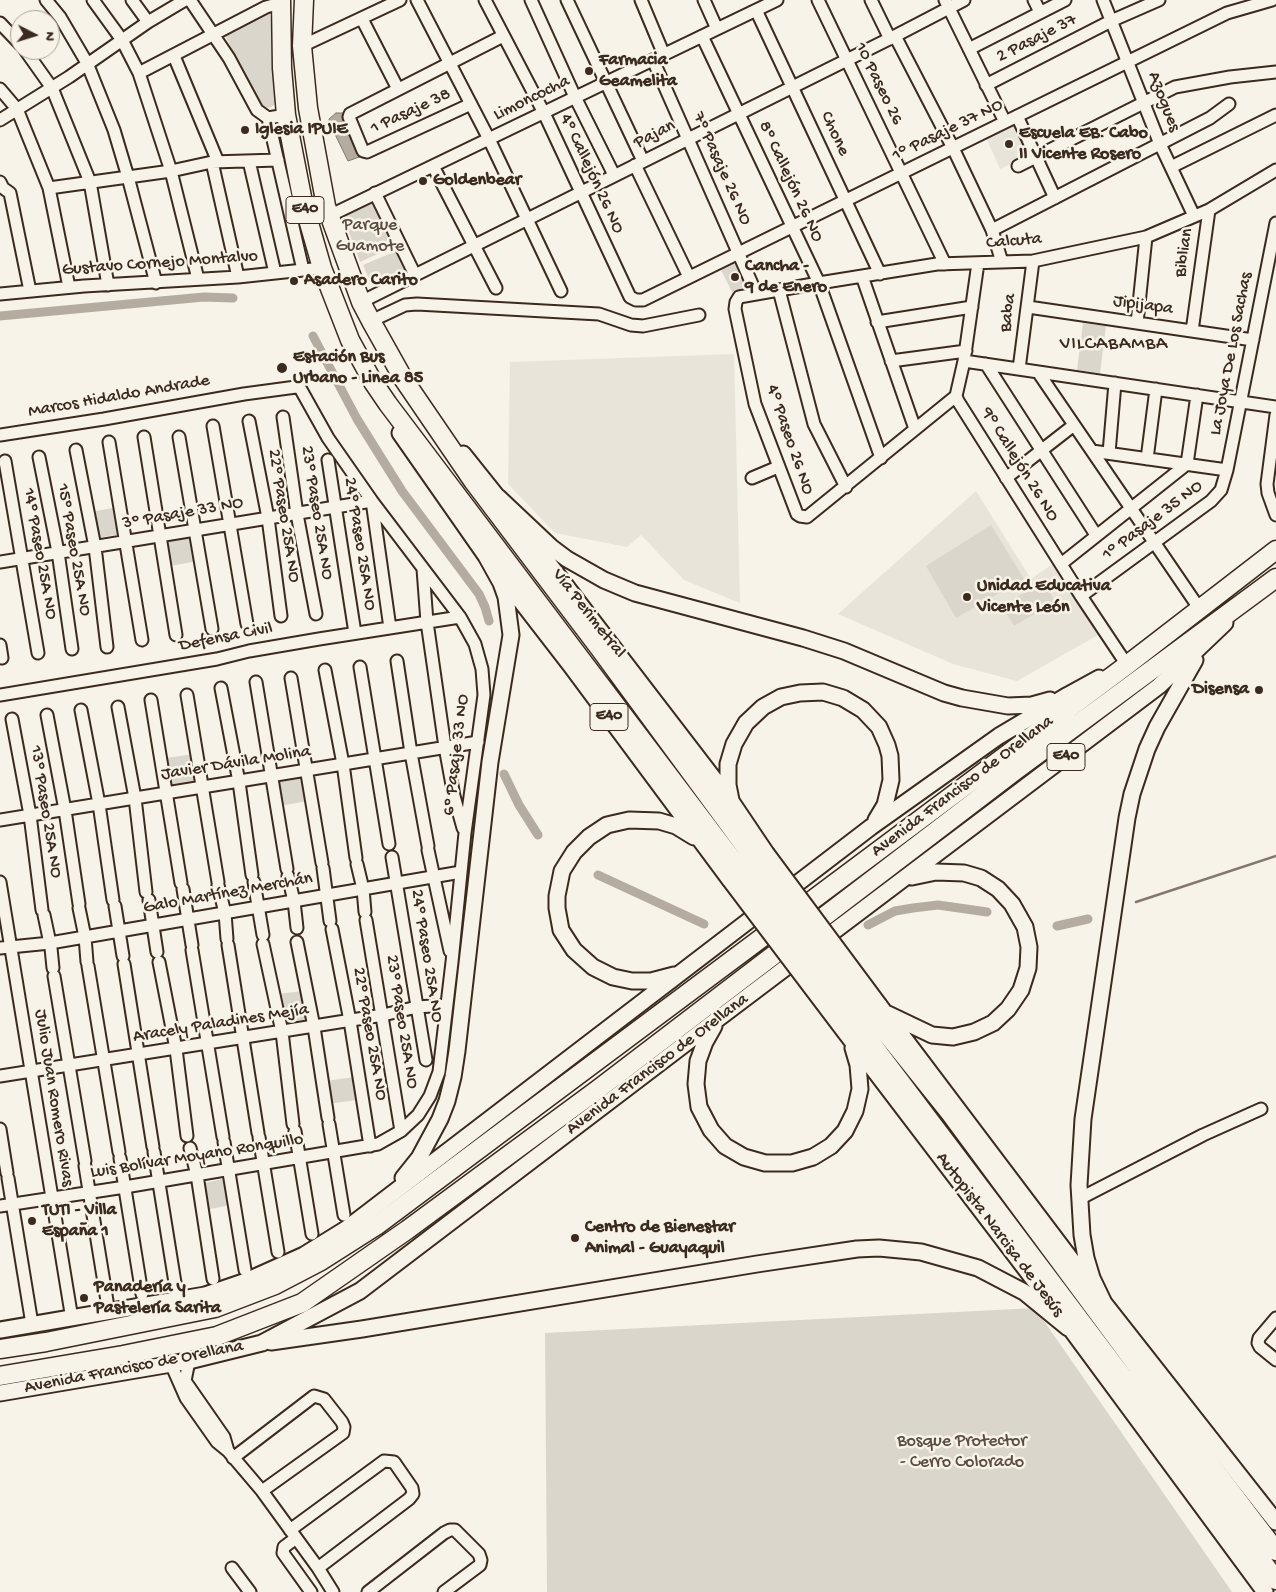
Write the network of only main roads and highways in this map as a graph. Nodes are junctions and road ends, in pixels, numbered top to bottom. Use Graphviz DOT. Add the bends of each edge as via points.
graph roads {
  1 [pos="304,0"];
  2 [pos="274,2"];
  3 [pos="404,380"];
  4 [pos="388,404"];
  5 [pos="498,497"];
  6 [pos="1276,550"];
  7 [pos="486,556"];
  8 [pos="1276,578"];
  9 [pos="1247,600"];
  10 [pos="1204,645"];
  11 [pos="1127,664"];
  12 [pos="1068,695"];
  13 [pos="731,801"];
  14 [pos="871,827"];
  15 [pos="702,843"];
  16 [pos="761,856"];
  17 [pos="736,876"];
  18 [pos="903,880"];
  19 [pos="680,973"];
  20 [pos="719,1018"];
  21 [pos="864,1021"];
  22 [pos="384,1200"];
  23 [pos="1104,1303"];
  24 [pos="1068,1328"];
  25 [pos="0,1330"];
  26 [pos="262,1343"];
  27 [pos="0,1349"];
  28 [pos="0,1376"];
  29 [pos="0,1393"];
  30 [pos="1275,1520"];
  31 [pos="1276,1551"];
  32 [pos="1276,1580"];
  33 [pos="1265,1592"];
  1 -- 3 [label="highway, Vía Perimetral / E40" via="302,46 308,108 326,206 361,302"];
  2 -- 4 [label="highway, Vía Perimetral / E40" via="286,115 303,202 322,268 350,340"];
  3 -- 5 [label="main road, Vía Perimetral / E40" via="418,392"];
  3 -- 16 [label="highway, Vía Perimetral" via="473,481"];
  4 -- 7 [label="main road, Vía Perimetral / E40" via="399,431"];
  4 -- 17 [label="highway, Vía Perimetral"];
  5 -- 12 [label="main road" via="567,559 635,593 844,651 962,698 1018,706"];
  5 -- 13 [label="main road, Vía Perimetral"];
  6 -- 11 [label="highway, Avenida Francisco de Orellana"];
  7 -- 15 [label="main road, Vía Perimetral / E40"];
  7 -- 22 [label="main road" via="506,597 511,635 490,762 453,1077 447,1101 430,1139 407,1174"];
  8 -- 9 [label="highway, Avenida Francisco de Orellana / E40"];
  9 -- 10 [label="main road, Avenida Francisco de Orellana / E40"];
  9 -- 28 [label="highway, Avenida Francisco de Orellana" via="1016,770 581,1102 302,1303 217,1336"];
  10 -- 18 [label="main road, Avenida Francisco de Orellana / E40" via="1159,686"];
  10 -- 23 [label="main road" via="1147,749 1127,818 1079,1154 1079,1199 1086,1258"];
  11 -- 12 [label="main road, Avenida Francisco de Orellana"];
  11 -- 27 [label="highway, Avenida Francisco de Orellana" via="376,1226 321,1261 275,1285 215,1308"];
  12 -- 14 [label="main road, Avenida Francisco de Orellana" via="1000,736"];
  13 -- 14 [label="main road" via="728,764 734,744 746,723 762,707 781,697 823,692 844,698 863,710 879,727 887,745 891,769 889,793"];
  13 -- 16 [label="main road, Vía Perimetral"];
  14 -- 19 [label="main road, Avenida Francisco de Orellana"];
  15 -- 17 [label="main road, Vía Perimetral / E40"];
  15 -- 19 [label="main road" via="685,830 668,823 639,819 617,822 598,830 580,844 567,862 559,884 557,908 561,930 574,950 593,968 632,981 651,981"];
  16 -- 21 [label="highway, Autopista Narcisa de Jesús, bridge"];
  17 -- 21 [label="highway, Autopista Narcisa de Jesús, bridge"];
  18 -- 20 [label="main road, Avenida Francisco de Orellana / E40"];
  18 -- 21 [label="main road" via="926,873 955,872 972,874 998,889 1012,904 1025,927 1029,947 1028,968 1020,990 1008,1008 993,1023 974,1032 953,1037 932,1035"];
  19 -- 22 [label="main road, Avenida Francisco de Orellana"];
  20 -- 21 [label="main road" via="698,1061 699,1107 711,1130 725,1146 744,1157 783,1164 804,1160 831,1146 845,1131 855,1111 860,1088 858,1065"];
  20 -- 26 [label="main road, Avenida Francisco de Orellana" via="360,1291"];
  21 -- 23 [label="main road, Autopista Narcisa de Jesús"];
  21 -- 24 [label="main road, Autopista Narcisa de Jesús"];
  21 -- 31 [label="highway, Autopista Narcisa de Jesús" via="950,1113"];
  21 -- 32 [label="highway, Autopista Narcisa de Jesús"];
  22 -- 25 [label="main road, Avenida Francisco de Orellana" via="304,1255 205,1295"];
  23 -- 30 [label="main road, Autopista Narcisa de Jesús"];
  24 -- 26 [label="main road" via="1024,1292 978,1268 921,1252 878,1248 757,1264"];
  24 -- 33 [label="main road, Autopista Narcisa de Jesús"];
  26 -- 29 [label="main road, Avenida Francisco de Orellana" via="189,1361"];
}
